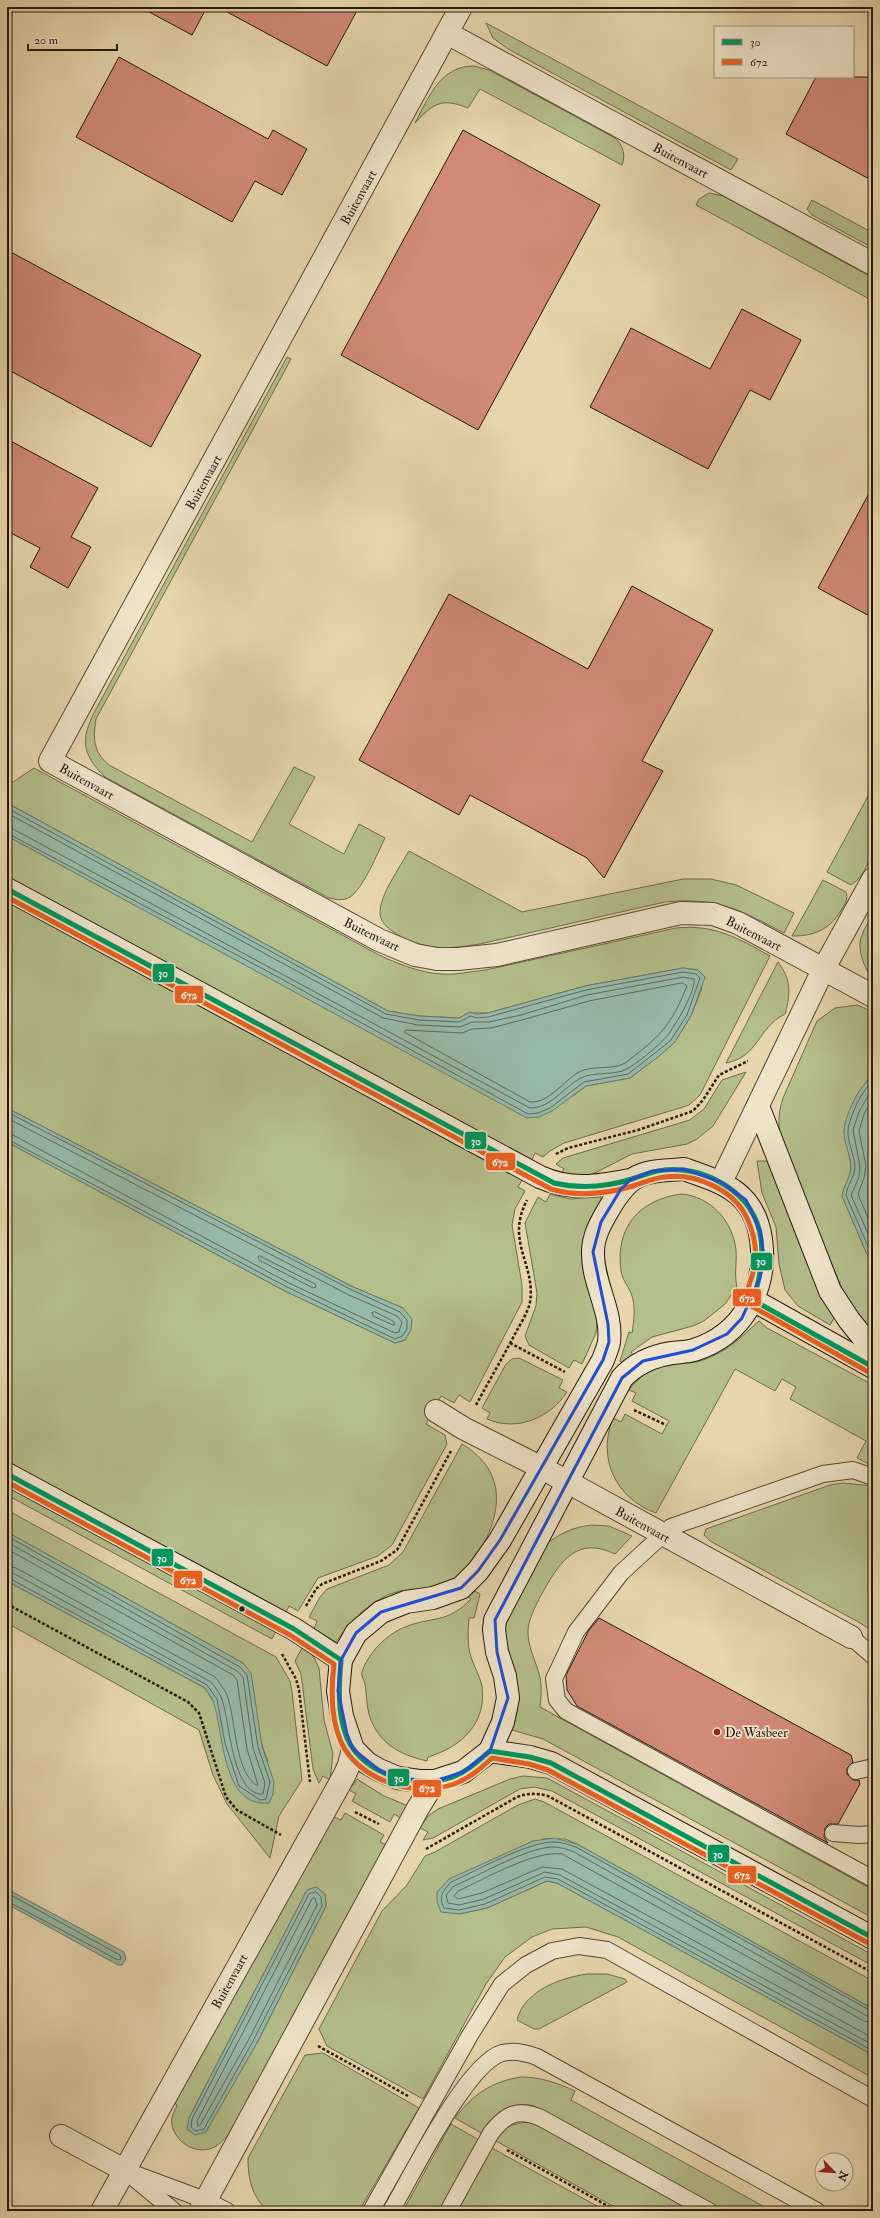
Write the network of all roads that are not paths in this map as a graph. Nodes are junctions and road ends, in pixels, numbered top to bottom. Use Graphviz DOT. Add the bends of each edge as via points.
graph roads {
  1 [pos="461,7"];
  2 [pos="447,33"];
  3 [pos="873,264"];
  4 [pos="873,879"];
  5 [pos="7,889"];
  6 [pos="823,970"];
  7 [pos="873,996"];
  8 [pos="758,1106"];
  9 [pos="630,1180"];
  10 [pos="721,1182"];
  11 [pos="753,1300"];
  12 [pos="873,1350"];
  13 [pos="873,1367"];
  14 [pos="436,1411"];
  15 [pos="542,1468"];
  16 [pos="7,1474"];
  17 [pos="873,1477"];
  18 [pos="568,1483"];
  19 [pos="661,1535"];
  20 [pos="851,1637"];
  21 [pos="873,1656"];
  22 [pos="341,1660"];
  23 [pos="353,1749"];
  24 [pos="490,1751"];
  25 [pos="873,1767"];
  26 [pos="856,1771"];
  27 [pos="435,1781"];
  28 [pos="833,1833"];
  29 [pos="873,1834"];
  30 [pos="873,1879"];
  31 [pos="873,1938"];
  32 [pos="873,2099"];
  33 [pos="60,2136"];
  34 [pos="124,2170"];
  35 [pos="203,2205"];
  36 [pos="102,2211"];
  37 [pos="174,2211"];
  38 [pos="227,2211"];
  39 [pos="371,2211"];
  40 [pos="391,2211"];
  41 [pos="448,2211"];
  42 [pos="708,2211"];
  43 [pos="817,2211"];
  1 -- 2 [label="street, Buitenvaart"];
  2 -- 3 [label="street, Buitenvaart"];
  2 -- 6 [label="street, Buitenvaart" via="50,761 379,940 416,954 437,959 497,955 682,913 713,914 738,923"];
  4 -- 6 [label="street"];
  5 -- 9 [label="street" via="540,1177 554,1183 582,1188"];
  6 -- 7 [label="street, Buitenvaart"];
  6 -- 8 [label="street"];
  8 -- 10 [label="street"];
  8 -- 12 [label="street" via="830,1291"];
  9 -- 10 [label="street" via="652,1171 684,1169"];
  9 -- 15 [label="street" via="621,1189 595,1236 593,1252 608,1324 609,1342 603,1360"];
  10 -- 11 [label="street" via="746,1200 760,1230 764,1257"];
  11 -- 13 [label="street"];
  11 -- 18 [label="street" via="742,1318 727,1334 693,1350 657,1356 632,1367 622,1378"];
  14 -- 15 [label="street, Buitenvaart" via="463,1428"];
  15 -- 18 [label="street, Buitenvaart"];
  15 -- 22 [label="street" via="500,1540 478,1571 461,1588 433,1598 406,1602 381,1612 356,1633"];
  16 -- 22 [label="street" via="294,1629"];
  17 -- 19 [label="lane" via="853,1470 823,1474 670,1527"];
  18 -- 19 [label="street, Buitenvaart"];
  18 -- 24 [label="street" via="495,1620 497,1652 505,1676 508,1698 503,1722"];
  19 -- 20 [label="street, Buitenvaart"];
  19 -- 30 [label="lane" via="621,1573 576,1632 554,1679 557,1700 566,1712"];
  20 -- 21 [label="lane"];
  22 -- 23 [label="street" via="338,1691 342,1716"];
  23 -- 27 [label="street" via="367,1763 398,1778"];
  23 -- 34 [label="street, Buitenvaart" via="346,1770"];
  24 -- 27 [label="street" via="463,1772"];
  24 -- 31 [label="street" via="551,1763"];
  25 -- 26 [label="lane"];
  27 -- 35 [label="street"];
  28 -- 29 [label="lane"];
  32 -- 39 [label="lane" via="606,1950 579,1946 552,1951 526,1965 502,1984 470,2035"];
  33 -- 34 [label="street"];
  34 -- 35 [label="lane"];
  34 -- 36 [label="street, Buitenvaart"];
  34 -- 37 [label="lane"];
  35 -- 38 [label="lane"];
  40 -- 43 [label="lane" via="445,2116 469,2082 490,2060 501,2054 514,2052 525,2052 537,2057"];
  41 -- 42 [label="lane" via="491,2133 508,2116 525,2113 541,2118"];
}
